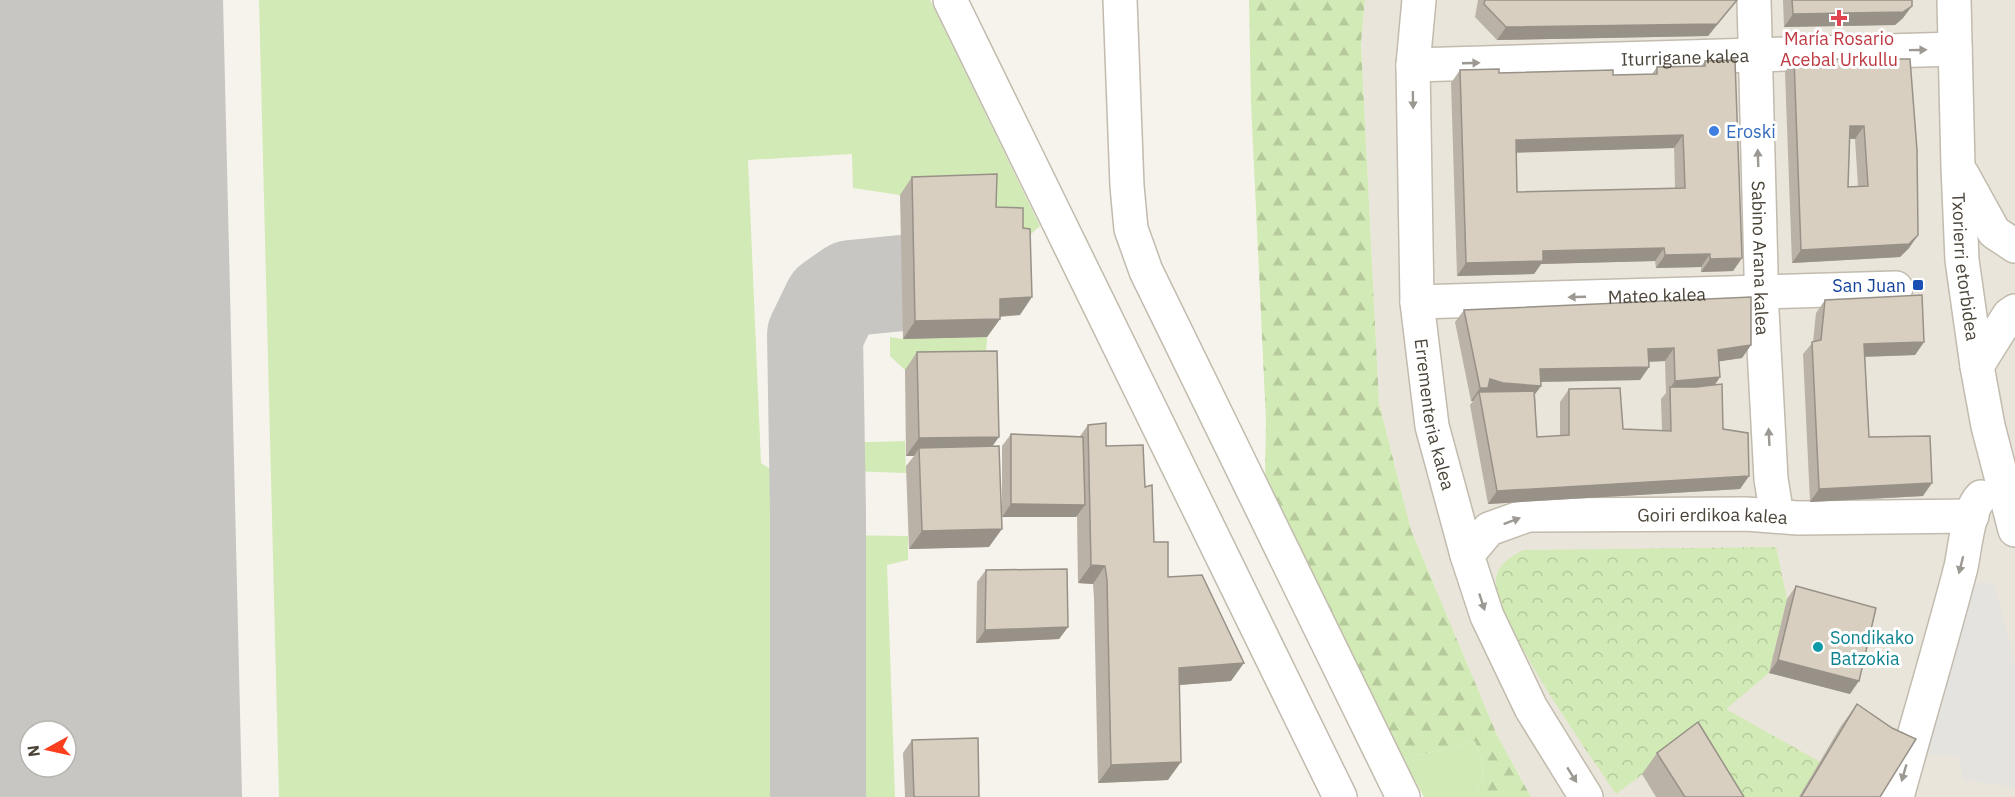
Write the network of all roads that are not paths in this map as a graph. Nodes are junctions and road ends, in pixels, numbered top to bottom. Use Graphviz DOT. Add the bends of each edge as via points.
graph roads {
  1 [pos="950,0"];
  2 [pos="1120,0"];
  3 [pos="1419,0"];
  4 [pos="1754,0"];
  5 [pos="1954,0"];
  6 [pos="1955,49"];
  7 [pos="1755,54"];
  8 [pos="1413,65"];
  9 [pos="1958,167"];
  10 [pos="2015,246"];
  11 [pos="1896,288"];
  12 [pos="1761,292"];
  13 [pos="1417,302"];
  14 [pos="2015,311"];
  15 [pos="1977,366"];
  16 [pos="2001,476"];
  17 [pos="1762,515"];
  18 [pos="1972,516"];
  19 [pos="2015,530"];
  20 [pos="1467,555"];
  21 [pos="1340,797"];
  22 [pos="1403,797"];
  23 [pos="1586,797"];
  24 [pos="1897,797"];
  1 -- 21 [label="street"];
  2 -- 22 [label="street" via="1131,229 1146,271"];
  3 -- 8 [label="street, Errementeria kalea"];
  4 -- 7 [label="street, Sabino Arana kalea"];
  5 -- 6 [label="street, Txorierri etorbidea"];
  7 -- 6 [label="street, Iturrigane kalea, one-way"];
  6 -- 9 [label="street, Txorierri etorbidea"];
  8 -- 7 [label="street, Iturrigane kalea, one-way"];
  12 -- 7 [label="street, Sabino Arana kalea, one-way"];
  8 -- 13 [label="street, Errementeria kalea, one-way"];
  9 -- 10 [label="street" via="1994,232"];
  9 -- 15 [label="street, Txorierri etorbidea" via="1962,260"];
  11 -- 12 [label="street, Mateo kalea"];
  12 -- 13 [label="street, Mateo kalea, one-way"];
  17 -- 12 [label="street, Sabino Arana kalea, one-way" via="1772,478"];
  13 -- 20 [label="street, Errementeria kalea" via="1432,426"];
  14 -- 15 [label="street"];
  15 -- 16 [label="street, Txorierri etorbidea"];
  16 -- 18 [label="street" via="1976,501"];
  16 -- 19 [label="street, Txorierri etorbidea"];
  17 -- 18 [label="street, Goiri erdikoa kalea"];
  20 -- 17 [label="street, Goiri erdikoa kalea, one-way" via="1489,529 1528,514"];
  18 -- 24 [label="street, one-way"];
  20 -- 23 [label="street, Errementeria kalea, one-way" via="1487,616 1531,708"];
}
